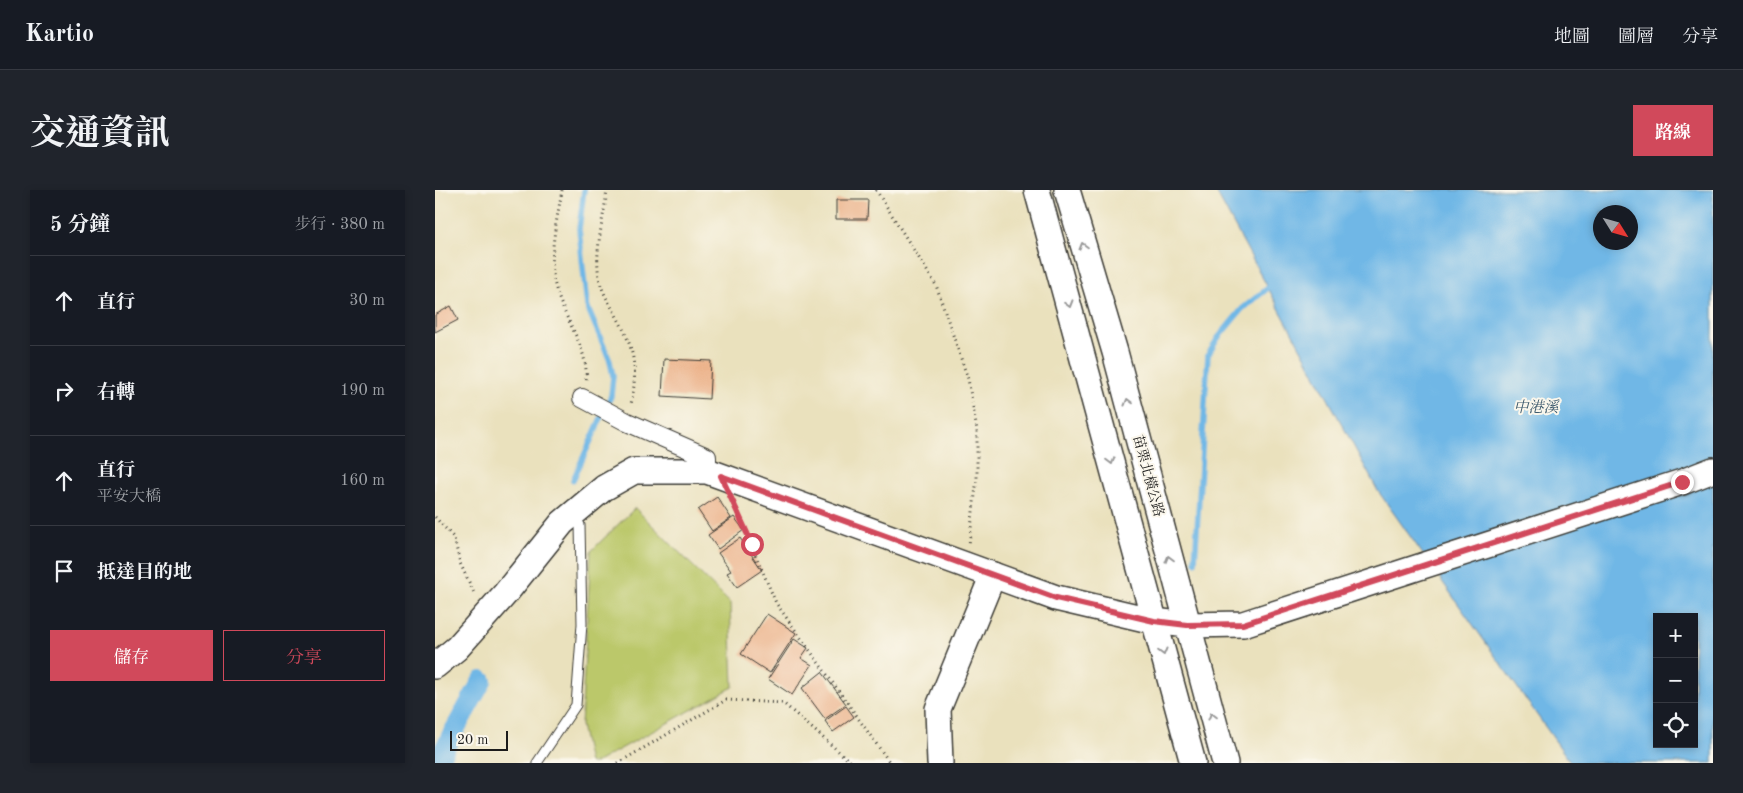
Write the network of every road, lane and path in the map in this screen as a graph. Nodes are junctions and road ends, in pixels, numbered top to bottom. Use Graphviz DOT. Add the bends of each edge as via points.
graph roads {
  1 [pos="561,190"];
  2 [pos="607,190"];
  3 [pos="876,190"];
  4 [pos="1037,190"];
  5 [pos="1067,190"];
  6 [pos="588,401"];
  7 [pos="623,419"];
  8 [pos="1713,470"];
  9 [pos="714,473"];
  10 [pos="573,514"];
  11 [pos="435,517"];
  12 [pos="967,565"];
  13 [pos="993,575"];
  14 [pos="485,617"];
  15 [pos="1154,621"];
  16 [pos="1187,625"];
  17 [pos="435,666"];
  18 [pos="537,763"];
  19 [pos="618,763"];
  20 [pos="852,763"];
  21 [pos="890,763"];
  22 [pos="940,763"];
  23 [pos="1193,763"];
  24 [pos="1225,763"];
  1 -- 6 [label="path" via="553,275 560,301 585,357"];
  2 -- 7 [label="path" via="598,270 603,292 627,335 635,374 633,394"];
  3 -- 12 [label="path" via="936,285 968,379 977,430 977,478"];
  4 -- 15 [label="street, one-way"];
  16 -- 5 [label="street, 苗栗北橫公路, one-way" via="1115,352"];
  6 -- 7 [label="street"];
  7 -- 9 [label="street" via="707,457"];
  8 -- 16 [label="street" via="1243,624"];
  9 -- 10 [label="street" via="634,471 604,488"];
  9 -- 12 [label="street"];
  9 -- 21 [label="path" via="752,544 776,602"];
  10 -- 14 [label="street"];
  10 -- 18 [label="lane" via="580,525 582,624 576,705"];
  11 -- 14 [label="path" via="454,538 461,563"];
  12 -- 13 [label="street"];
  13 -- 15 [label="street" via="1056,598"];
  13 -- 22 [label="street" via="938,709"];
  14 -- 17 [label="street" via="457,648"];
  15 -- 16 [label="street"];
  15 -- 23 [label="street, one-way"];
  24 -- 16 [label="street, 苗栗北橫公路, one-way"];
  19 -- 20 [label="path" via="725,700 783,702"];
}
